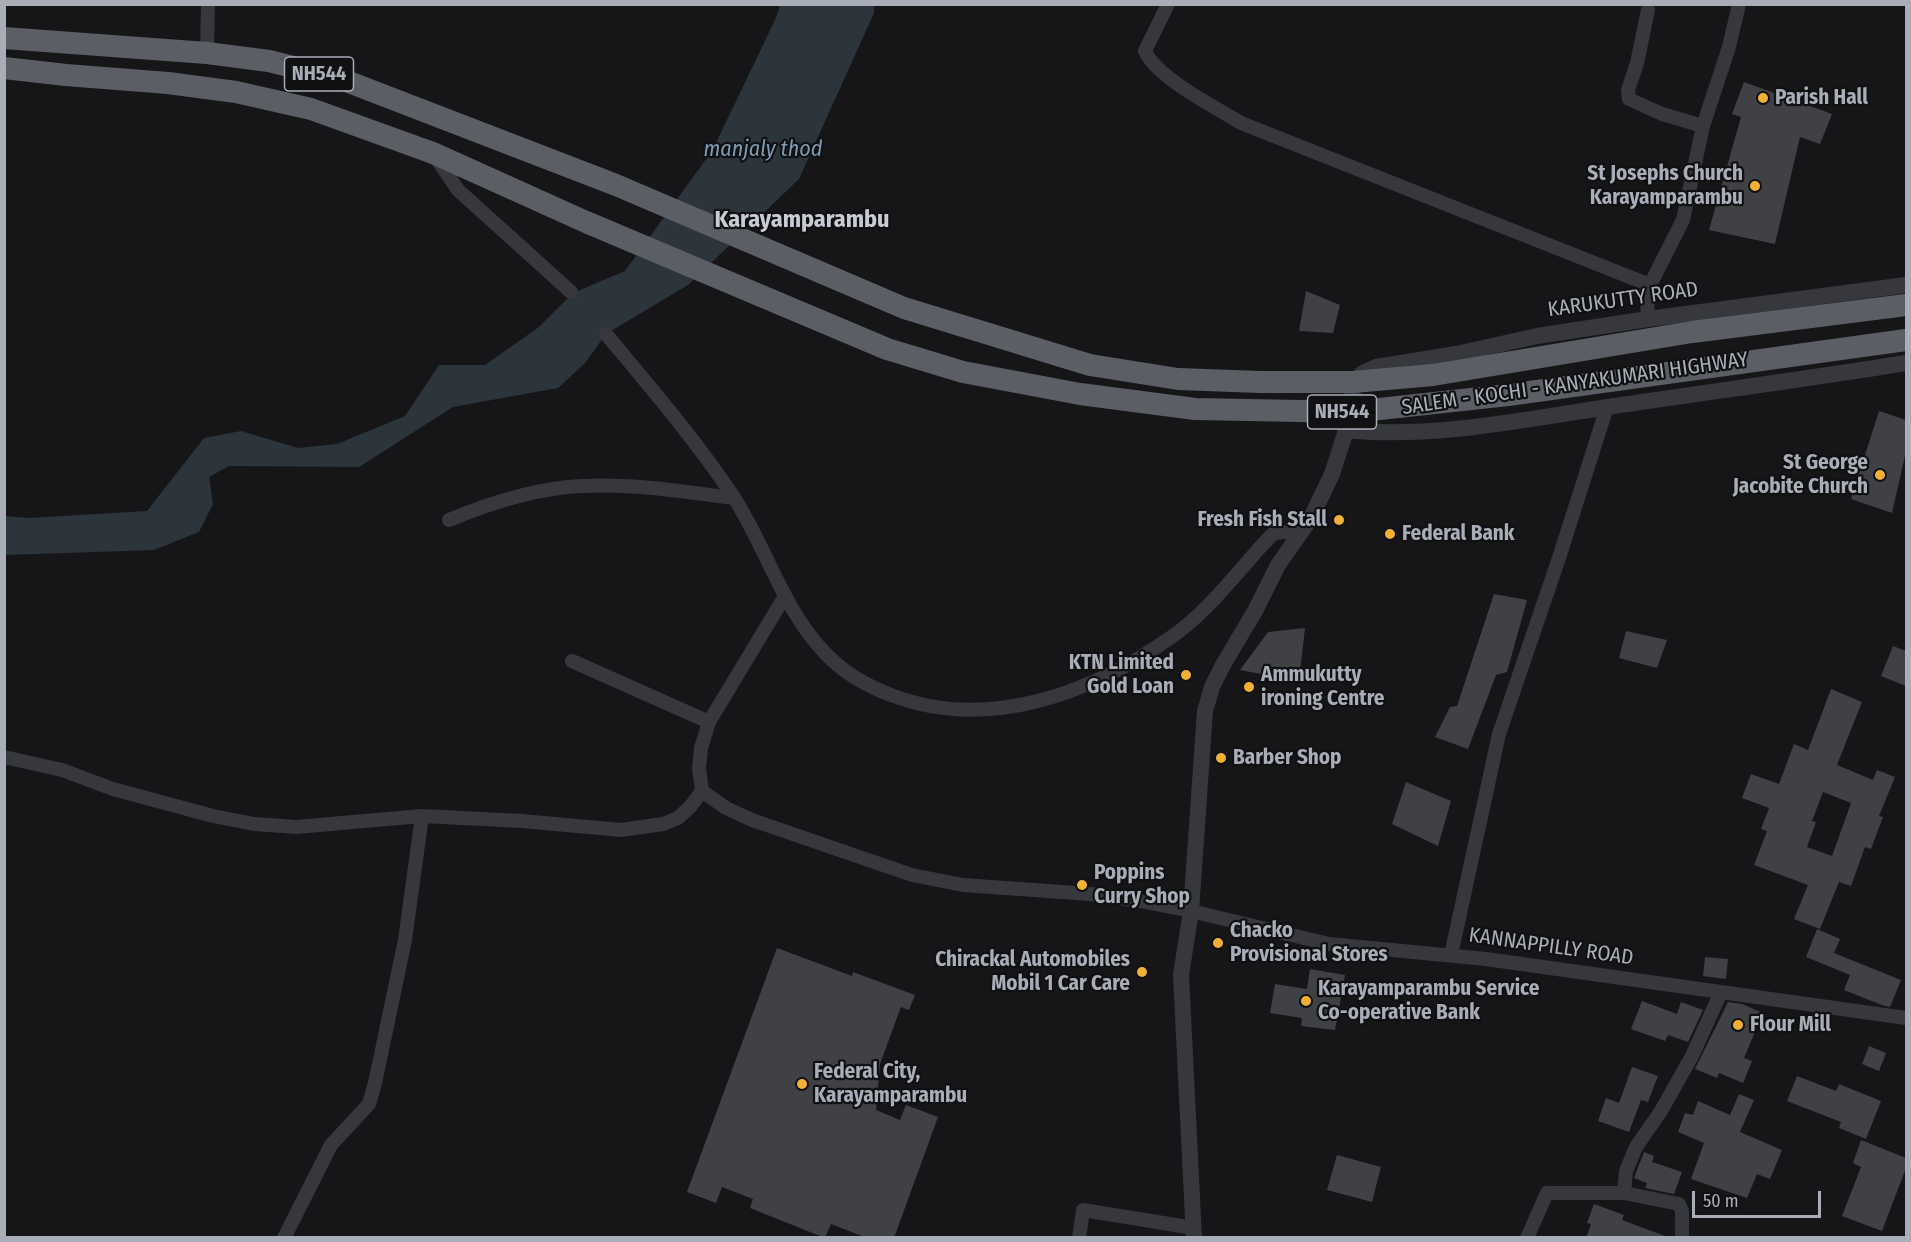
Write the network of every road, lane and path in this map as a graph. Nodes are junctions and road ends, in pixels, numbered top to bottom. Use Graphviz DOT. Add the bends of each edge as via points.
graph roads {
  1 [pos="208,4"];
  2 [pos="1168,4"];
  3 [pos="1739,4"];
  4 [pos="1648,10"];
  5 [pos="4,38"];
  6 [pos="207,53"];
  7 [pos="4,68"];
  8 [pos="1703,126"];
  9 [pos="433,153"];
  10 [pos="1650,285"];
  11 [pos="1906,285"];
  12 [pos="571,292"];
  13 [pos="1906,305"];
  14 [pos="1648,319"];
  15 [pos="606,334"];
  16 [pos="1906,340"];
  17 [pos="1906,363"];
  18 [pos="1353,382"];
  19 [pos="1607,407"];
  20 [pos="1348,421"];
  21 [pos="734,498"];
  22 [pos="449,520"];
  23 [pos="1301,534"];
  24 [pos="785,596"];
  25 [pos="572,661"];
  26 [pos="709,722"];
  27 [pos="4,757"];
  28 [pos="702,791"];
  29 [pos="422,816"];
  30 [pos="1191,911"];
  31 [pos="1452,956"];
  32 [pos="1721,992"];
  33 [pos="1906,1018"];
  34 [pos="1623,1193"];
  35 [pos="1194,1233"];
  36 [pos="284,1238"];
  37 [pos="1079,1238"];
  38 [pos="1527,1238"];
  39 [pos="1682,1238"];
  1 -- 6 [label="street"];
  2 -- 10 [label="street" via="1144,51 1149,60 1179,85 1241,123"];
  3 -- 8 [label="street"];
  4 -- 8 [label="street" via="1629,99"];
  5 -- 6 [label="highway, NH544"];
  6 -- 18 [label="highway, SALEM - KOCHI - KANYAKUMARI HIGHWAY / NH544" via="269,61 341,79 616,185 904,308 1090,365 1178,379"];
  7 -- 9 [label="highway, NH544" via="236,92 311,109"];
  8 -- 10 [label="street" via="1683,219"];
  9 -- 12 [label="street" via="458,190"];
  9 -- 20 [label="highway, SALEM - KOCHI - KANYAKUMARI HIGHWAY / NH544" via="887,349 963,372 1195,410"];
  10 -- 14 [label="street"];
  11 -- 14 [label="street, KARUKUTTY ROAD"];
  13 -- 18 [label="highway, SALEM - KOCHI - KANYAKUMARI HIGHWAY / NH544" via="1692,332 1433,375"];
  14 -- 18 [label="street, KARUKUTTY ROAD" via="1376,367"];
  15 -- 21 [label="street" via="692,438"];
  16 -- 20 [label="highway, SALEM - KOCHI - KANYAKUMARI HIGHWAY / NH544"];
  17 -- 19 [label="street"];
  18 -- 20 [label="street"];
  19 -- 20 [label="street" via="1448,429 1375,433"];
  19 -- 31 [label="street" via="1499,734"];
  20 -- 23 [label="street" via="1332,474"];
  21 -- 22 [label="street" via="637,487 584,486 509,500"];
  21 -- 24 [label="street"];
  23 -- 24 [label="street" via="1277,532 1269,538 1212,602 1150,651 1072,691 1014,707 955,709 918,704 881,691 851,675 825,653"];
  23 -- 30 [label="street" via="1278,565 1223,665 1204,711"];
  24 -- 26 [label="street"];
  25 -- 26 [label="street"];
  26 -- 28 [label="street" via="701,748"];
  27 -- 29 [label="street" via="254,824 296,827"];
  28 -- 29 [label="street" via="678,818 621,830"];
  28 -- 30 [label="street, KANNAPPILLY ROAD" via="752,820 912,875 963,885 1090,894"];
  29 -- 36 [label="street" via="405,940 369,1104 331,1145"];
  30 -- 31 [label="street, KANNAPPILLY ROAD" via="1329,944"];
  30 -- 35 [label="street" via="1181,975"];
  31 -- 32 [label="street, KANNAPPILLY ROAD"];
  32 -- 33 [label="street, KANNAPPILLY ROAD"];
  32 -- 34 [label="street" via="1687,1065 1636,1147 1626,1171"];
  34 -- 38 [label="street" via="1547,1193"];
  34 -- 39 [label="street" via="1679,1204"];
  35 -- 37 [label="street" via="1083,1210"];
}
